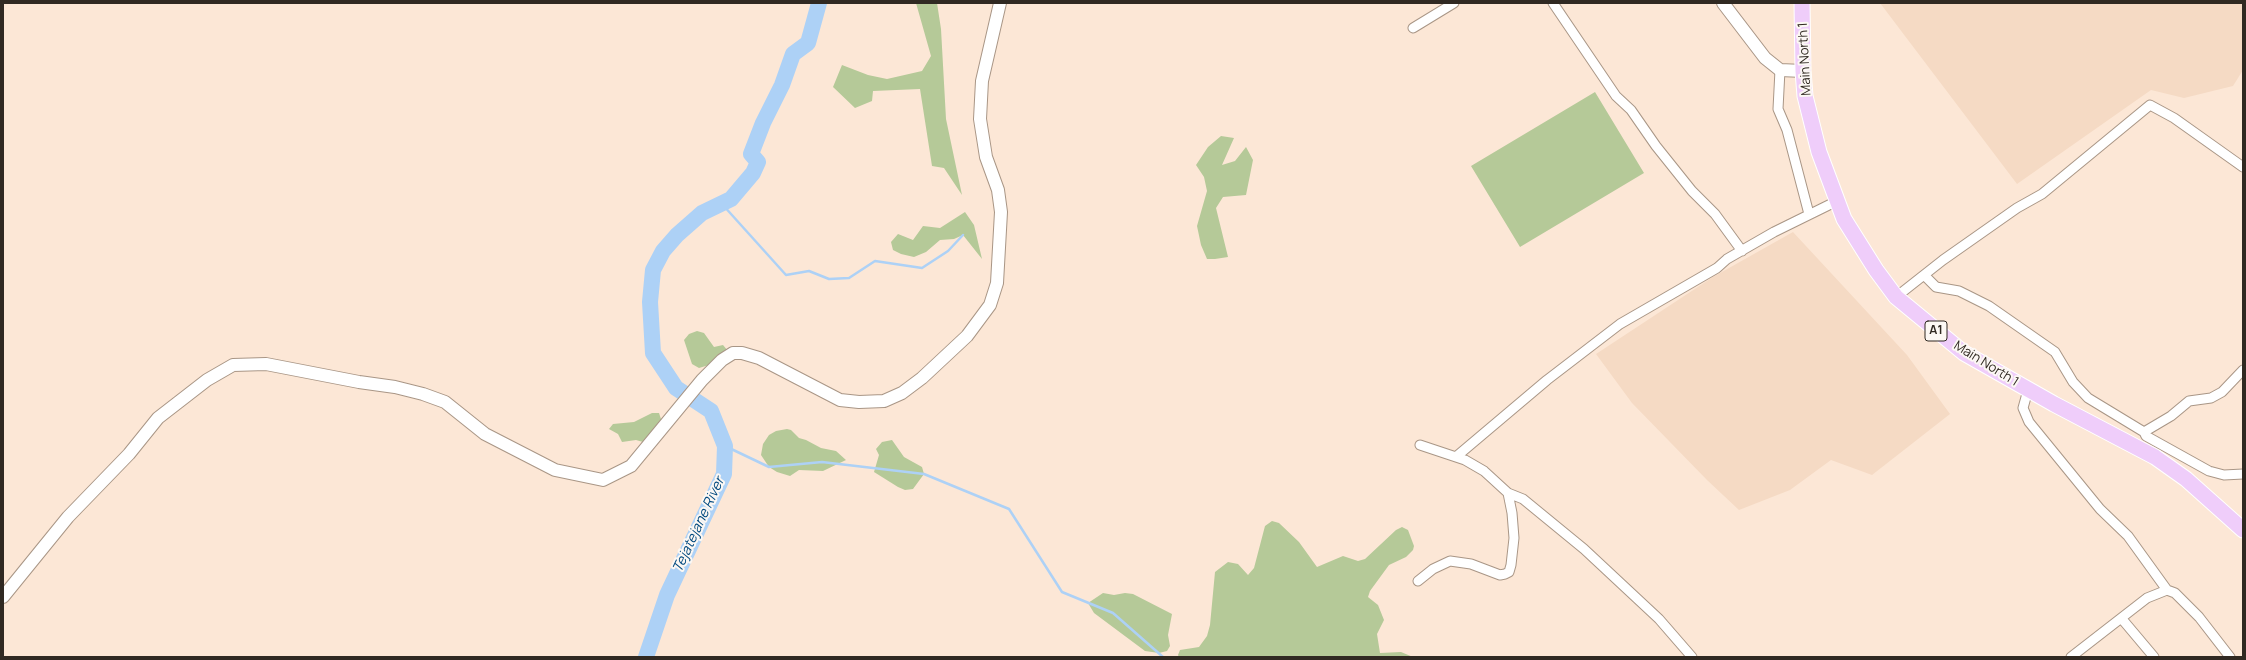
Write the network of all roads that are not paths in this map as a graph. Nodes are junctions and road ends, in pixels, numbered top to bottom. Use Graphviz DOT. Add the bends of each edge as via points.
graph roads {
  1 [pos="1000,3"];
  2 [pos="1454,3"];
  3 [pos="1553,3"];
  4 [pos="1723,3"];
  5 [pos="1802,3"];
  6 [pos="1413,28"];
  7 [pos="1780,70"];
  8 [pos="1803,71"];
  9 [pos="2243,167"];
  10 [pos="1837,201"];
  11 [pos="1809,214"];
  12 [pos="1742,251"];
  13 [pos="1924,275"];
  14 [pos="1896,297"];
  15 [pos="2243,370"];
  16 [pos="2028,390"];
  17 [pos="2144,432"];
  18 [pos="1420,445"];
  19 [pos="1457,456"];
  20 [pos="2243,474"];
  21 [pos="1508,493"];
  22 [pos="2243,530"];
  23 [pos="1418,581"];
  24 [pos="2167,590"];
  25 [pos="3,597"];
  26 [pos="2122,619"];
  27 [pos="1692,657"];
  28 [pos="2071,657"];
  29 [pos="2154,657"];
  30 [pos="2230,657"];
  1 -- 25 [label="street" via="982,81 980,119 986,156 998,190 1001,232 997,283 990,305 967,336 902,393 884,401 840,400 758,358 733,353 702,380 631,466 603,480 555,470 486,434 445,402 423,394 266,364 233,365 207,380 158,418 129,454 68,517"];
  2 -- 6 [label="street"];
  3 -- 12 [label="street" via="1616,96 1631,110 1692,191 1726,226"];
  4 -- 7 [label="street" via="1765,58"];
  5 -- 8 [label="main road, Main North 1 / A1"];
  7 -- 8 [label="street"];
  7 -- 11 [label="street" via="1778,109 1787,130"];
  8 -- 10 [label="main road, Main North 1 / A1" via="1805,96 1819,152"];
  9 -- 13 [label="street" via="2174,118 2150,105 2042,194 2017,208"];
  10 -- 11 [label="street"];
  10 -- 14 [label="main road, Main North 1 / A1" via="1844,219"];
  11 -- 12 [label="street"];
  12 -- 19 [label="street" via="1620,324 1547,380"];
  13 -- 14 [label="street"];
  13 -- 17 [label="street" via="1936,287 1959,291 1989,306 2055,352 2073,382 2088,398"];
  14 -- 16 [label="main road, Main North 1 / A1" via="1964,353"];
  15 -- 17 [label="street" via="2222,392 2211,398 2189,401"];
  16 -- 22 [label="main road, Main North 1 / A1" via="2155,457 2186,479"];
  16 -- 24 [label="street" via="2023,408 2029,422 2100,509 2128,536"];
  17 -- 20 [label="street" via="2146,436 2209,471 2224,475"];
  18 -- 19 [label="street"];
  19 -- 21 [label="street" via="1484,471"];
  21 -- 23 [label="street" via="1514,538 1509,572 1500,575 1471,564 1450,561 1433,569"];
  21 -- 27 [label="street" via="1523,499 1584,549 1659,618"];
  24 -- 26 [label="street" via="2147,598"];
  24 -- 30 [label="street" via="2175,593 2199,617"];
  26 -- 28 [label="street"];
  26 -- 29 [label="street"];
}
